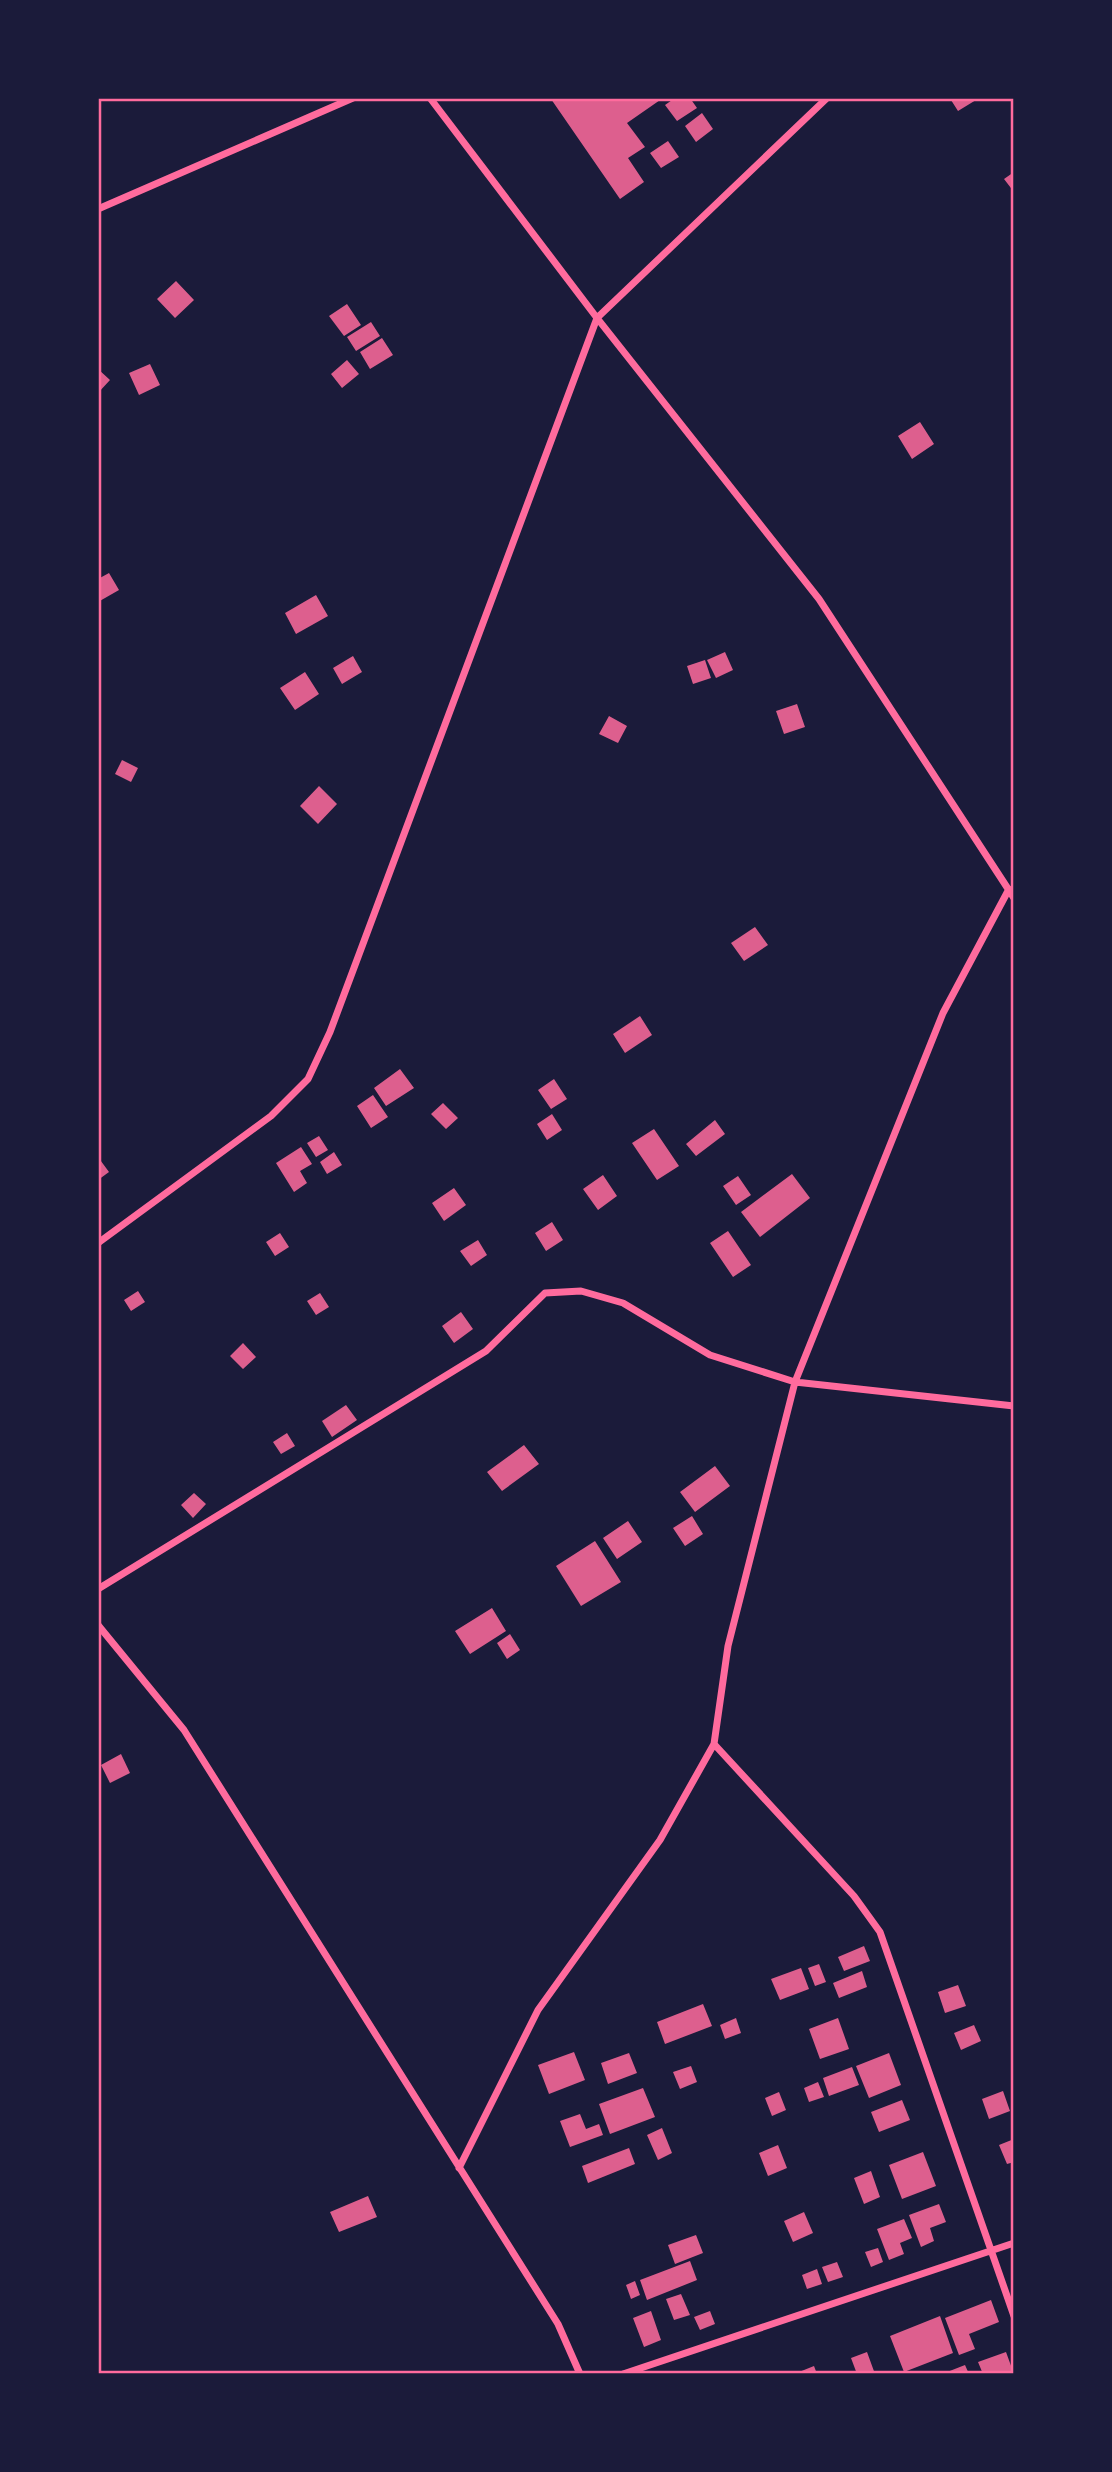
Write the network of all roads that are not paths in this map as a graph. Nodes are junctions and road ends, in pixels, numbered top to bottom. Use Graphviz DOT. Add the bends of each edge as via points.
graph roads {
  1 [pos="353,98"];
  2 [pos="429,98"];
  3 [pos="827,98"];
  4 [pos="98,209"];
  5 [pos="597,318"];
  6 [pos="1009,889"];
  7 [pos="1014,898"];
  8 [pos="98,1243"];
  9 [pos="795,1382"];
  10 [pos="1014,1406"];
  11 [pos="98,1589"];
  12 [pos="98,1625"];
  13 [pos="714,1744"];
  14 [pos="459,2168"];
  15 [pos="1014,2244"];
  16 [pos="991,2251"];
  17 [pos="1014,2316"];
  18 [pos="580,2374"];
  19 [pos="623,2374"];
  1 -- 4 [label="street"];
  2 -- 5 [label="street"];
  3 -- 5 [label="street"];
  5 -- 6 [label="street" via="819,599"];
  5 -- 8 [label="street" via="330,1032 308,1079 271,1116"];
  6 -- 7 [label="street"];
  6 -- 9 [label="street" via="943,1013"];
  9 -- 10 [label="street"];
  9 -- 11 [label="street" via="710,1354 623,1303 581,1291 545,1293 486,1351"];
  9 -- 13 [label="street" via="728,1646"];
  12 -- 14 [label="street" via="184,1730"];
  13 -- 14 [label="street" via="660,1840 538,2010"];
  13 -- 16 [label="street" via="854,1896 880,1932"];
  14 -- 18 [label="street" via="558,2324"];
  15 -- 16 [label="street"];
  16 -- 17 [label="street"];
  16 -- 19 [label="street"];
}
